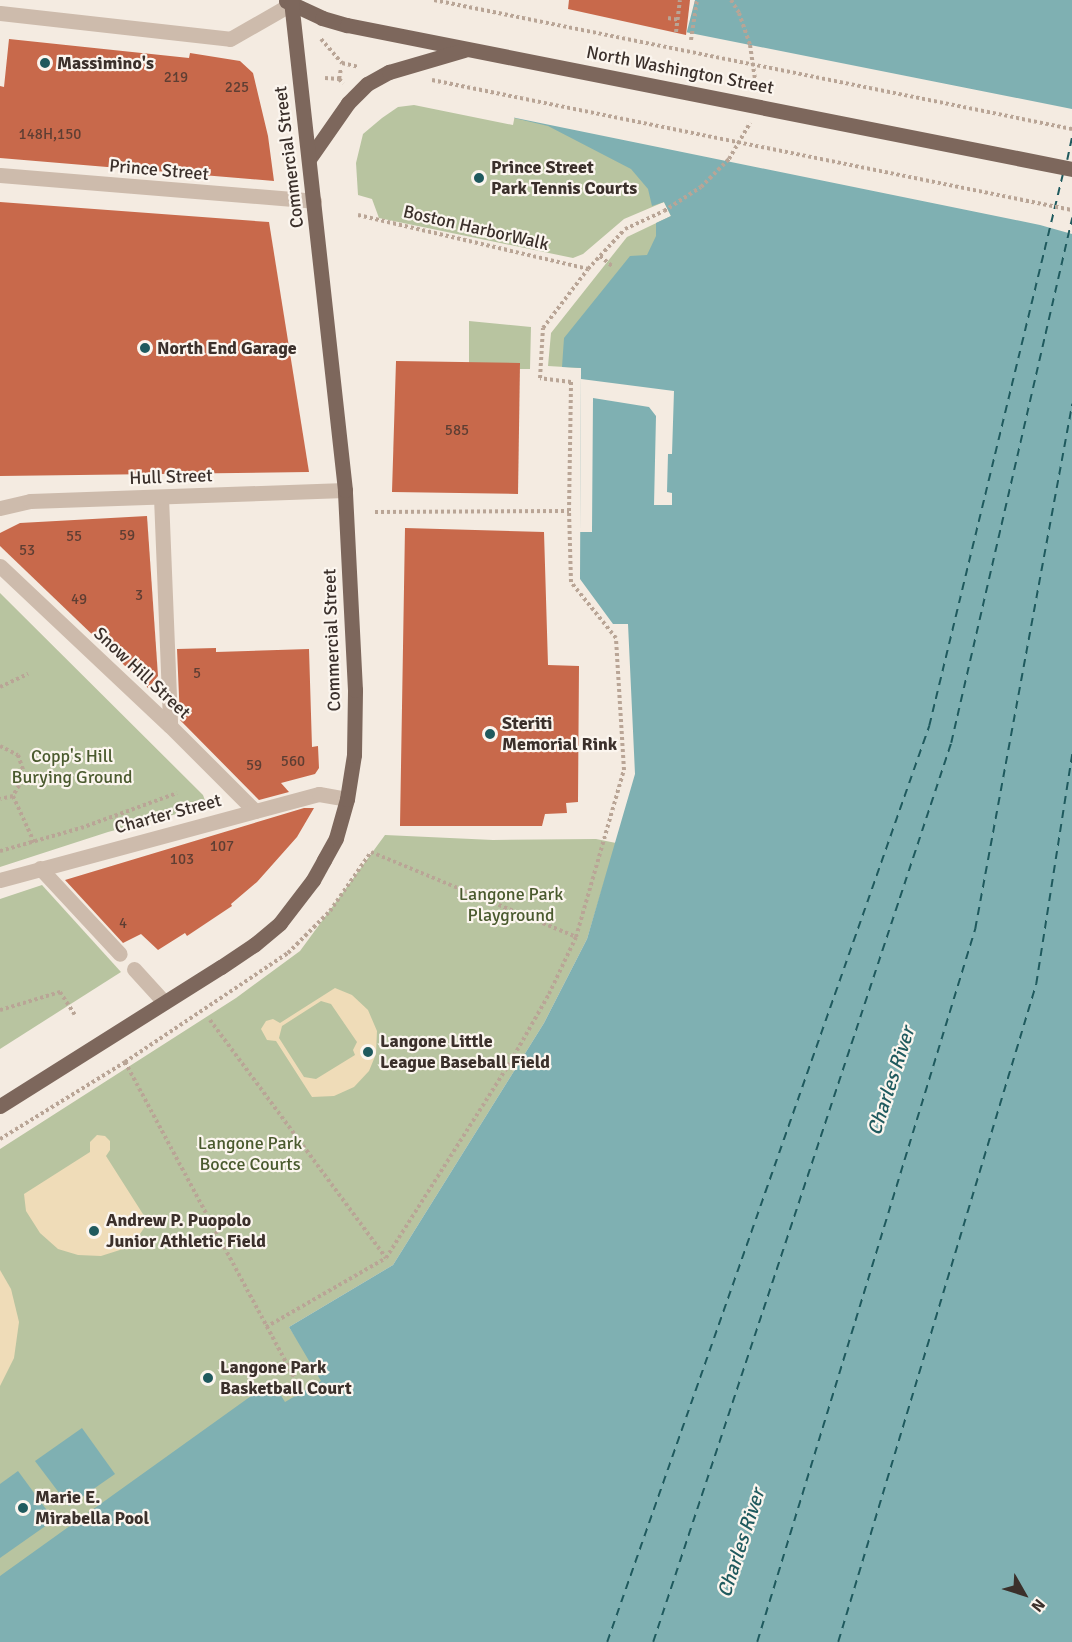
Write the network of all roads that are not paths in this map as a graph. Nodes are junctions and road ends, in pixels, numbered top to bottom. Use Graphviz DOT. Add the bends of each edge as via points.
graph roads {
  1 [pos="289,1"];
  2 [pos="0,13"];
  3 [pos="471,49"];
  4 [pos="309,159"];
  5 [pos="1072,169"];
  6 [pos="0,175"];
  7 [pos="314,201"];
  8 [pos="345,490"];
  9 [pos="161,497"];
  10 [pos="0,508"];
  11 [pos="0,566"];
  12 [pos="170,726"];
  13 [pos="347,799"];
  14 [pos="255,811"];
  15 [pos="40,867"];
  16 [pos="0,880"];
  17 [pos="120,954"];
  18 [pos="134,969"];
  19 [pos="165,1002"];
  20 [pos="0,1106"];
  1 -- 2 [label="street" via="231,39"];
  1 -- 3 [label="main road, North Washington Street" via="337,23"];
  1 -- 4 [label="main road, Commercial Street"];
  3 -- 4 [label="main road" via="389,72 367,84 348,103"];
  3 -- 5 [label="main road, North Washington Street"];
  4 -- 7 [label="main road, Commercial Street"];
  6 -- 7 [label="street, Prince Street"];
  7 -- 8 [label="main road, Commercial Street"];
  8 -- 9 [label="street, Hull Street"];
  8 -- 13 [label="main road, Commercial Street" via="355,690 354,755"];
  9 -- 10 [label="street, Hull Street" via="30,501"];
  9 -- 12 [label="street"];
  11 -- 12 [label="street, Snow Hill Street"];
  12 -- 14 [label="street, Snow Hill Street"];
  13 -- 14 [label="street, Charter Street" via="319,794"];
  13 -- 19 [label="main road, Commercial Street" via="336,838 319,870 280,922 254,945"];
  14 -- 15 [label="street, Charter Street"];
  15 -- 16 [label="street, Charter Street"];
  15 -- 17 [label="street"];
  18 -- 19 [label="street"];
  19 -- 20 [label="main road, Commercial Street"];
}
